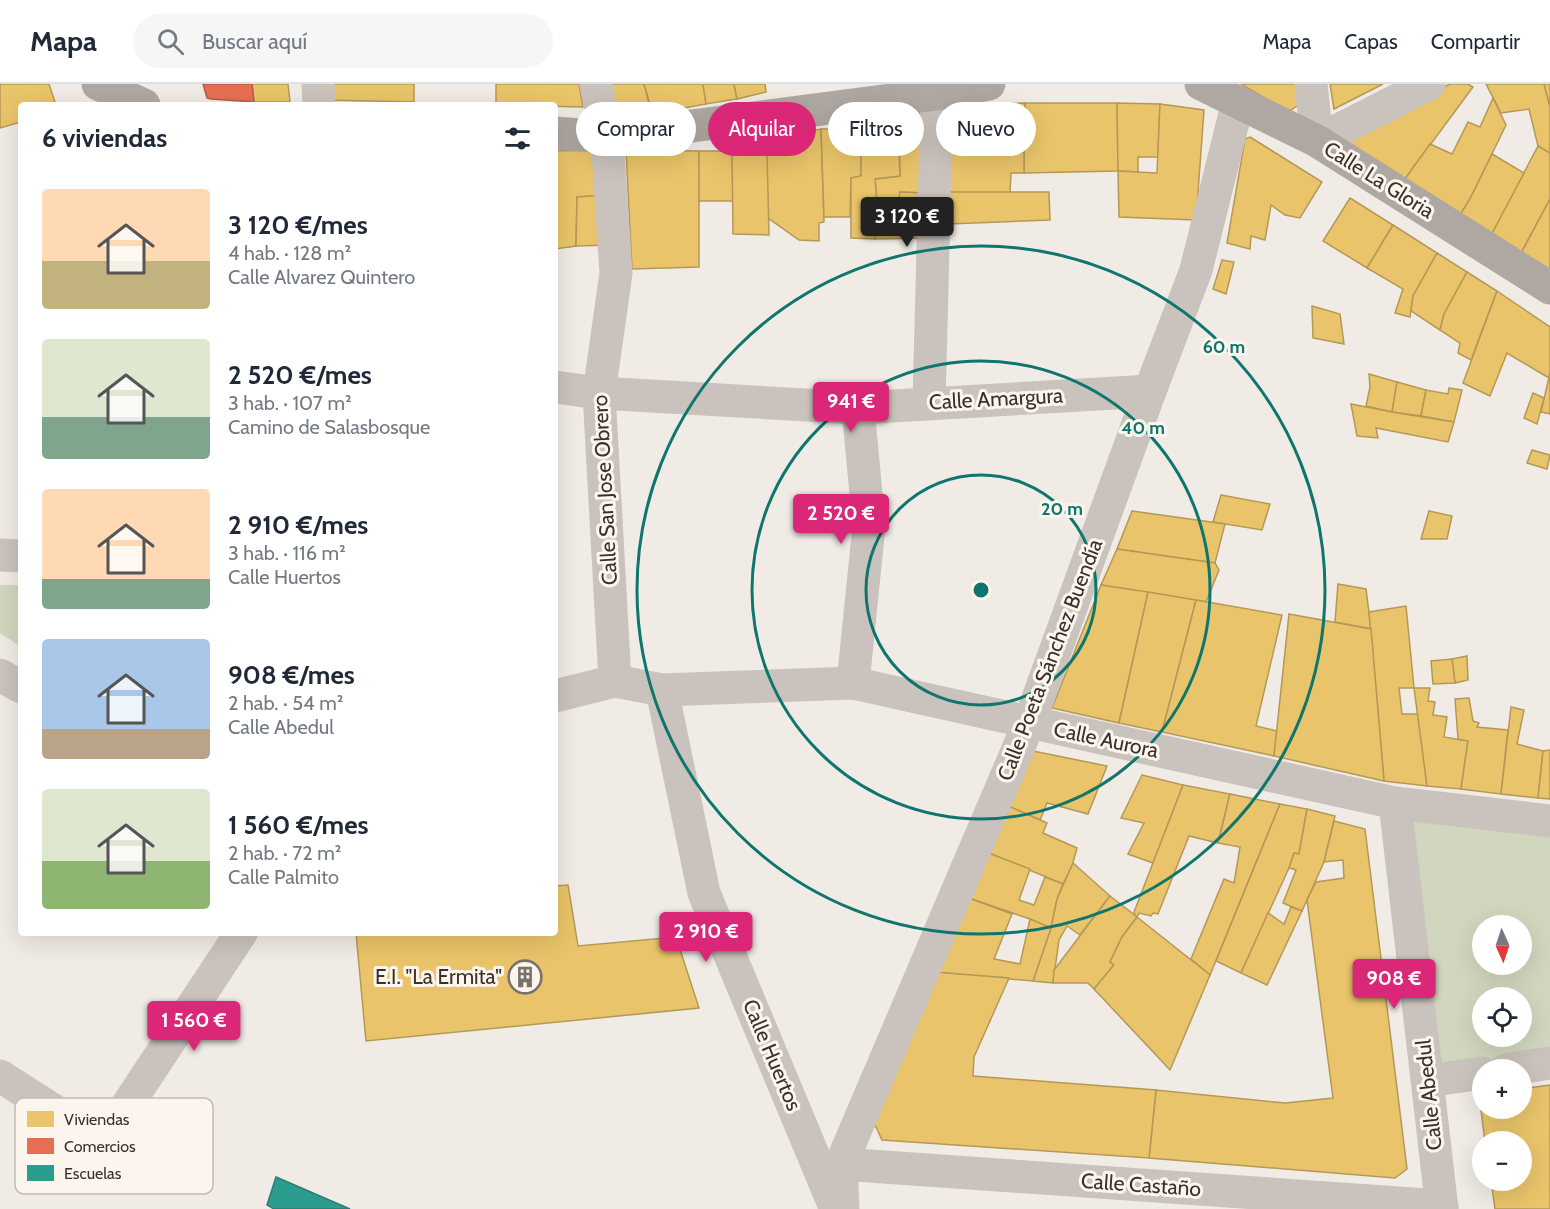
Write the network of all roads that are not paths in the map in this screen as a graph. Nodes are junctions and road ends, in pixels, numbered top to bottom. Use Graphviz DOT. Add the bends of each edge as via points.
graph roads {
  1 [pos="98,84"];
  2 [pos="318,84"];
  3 [pos="596,84"];
  4 [pos="989,84"];
  5 [pos="1201,84"];
  6 [pos="1311,84"];
  7 [pos="1429,84"];
  8 [pos="937,94"];
  9 [pos="137,102"];
  10 [pos="319,102"];
  11 [pos="600,102"];
  12 [pos="1238,102"];
  13 [pos="696,125"];
  14 [pos="558,133"];
  15 [pos="576,134"];
  16 [pos="1317,141"];
  17 [pos="608,156"];
  18 [pos="1550,288"];
  19 [pos="558,387"];
  20 [pos="1150,391"];
  21 [pos="599,393"];
  22 [pos="929,403"];
  23 [pos="858,408"];
  24 [pos="0,555"];
  25 [pos="18,556"];
  26 [pos="0,675"];
  27 [pos="615,681"];
  28 [pos="853,683"];
  29 [pos="18,685"];
  30 [pos="662,690"];
  31 [pos="558,695"];
  32 [pos="1029,723"];
  33 [pos="1395,803"];
  34 [pos="1550,820"];
  35 [pos="239,936"];
  36 [pos="1550,1063"];
  37 [pos="1532,1066"];
  38 [pos="1472,1074"];
  39 [pos="0,1076"];
  40 [pos="1428,1081"];
  41 [pos="34,1098"];
  42 [pos="132,1098"];
  43 [pos="841,1164"];
  44 [pos="1442,1208"];
  45 [pos="836,1209"];
  46 [pos="843,1209"];
  1 -- 9 [label="main road"];
  2 -- 10 [label="street"];
  3 -- 11 [label="street, Calle San Jose Obrero"];
  4 -- 8 [label="main road"];
  5 -- 12 [label="main road, Calle La Gloria"];
  6 -- 16 [label="street"];
  7 -- 16 [label="street"];
  8 -- 13 [label="main road"];
  8 -- 22 [label="street"];
  12 -- 16 [label="main road, Calle La Gloria"];
  12 -- 20 [label="street, Calle Poeta Sánchez Buendía" via="1196,270"];
  14 -- 15 [label="main road"];
  16 -- 18 [label="main road, Calle La Gloria"];
  17 -- 21 [label="street, Calle San Jose Obrero" via="616,273"];
  19 -- 21 [label="street, Calle Amargura"];
  20 -- 22 [label="street, Calle Amargura"];
  20 -- 32 [label="street, Calle Poeta Sánchez Buendía"];
  21 -- 23 [label="street, Calle Amargura"];
  21 -- 27 [label="street, Calle San Jose Obrero"];
  22 -- 23 [label="street, Calle Amargura"];
  23 -- 28 [label="street" via="869,526"];
  24 -- 25 [label="street"];
  26 -- 29 [label="street"];
  27 -- 30 [label="street, Calle Aurora"];
  27 -- 31 [label="street, Calle Aurora"];
  28 -- 30 [label="street, Calle Aurora"];
  28 -- 32 [label="street, Calle Aurora"];
  30 -- 45 [label="street, Calle Huertos" via="704,892"];
  32 -- 33 [label="street, Calle Aurora"];
  32 -- 43 [label="street, Calle Poeta Sánchez Buendía"];
  33 -- 34 [label="street, Calle Aurora"];
  33 -- 40 [label="street, Calle Abedul"];
  35 -- 42 [label="street"];
  36 -- 37 [label="street"];
  38 -- 40 [label="street"];
  39 -- 41 [label="street"];
  40 -- 44 [label="street, Calle Abedul"];
  43 -- 44 [label="street, Calle Castaño"];
  43 -- 46 [label="street, Calle Poeta Sánchez Buendía"];
}
